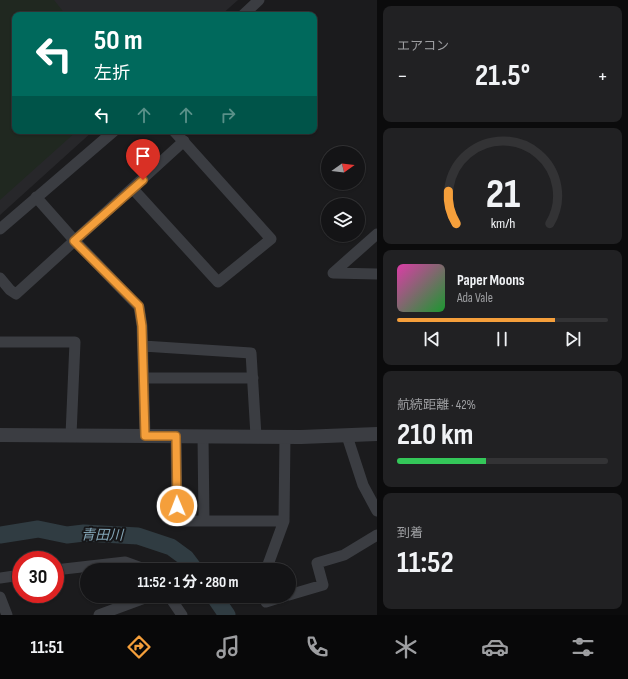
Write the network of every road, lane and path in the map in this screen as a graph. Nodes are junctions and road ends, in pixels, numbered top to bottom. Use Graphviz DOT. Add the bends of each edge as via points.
graph roads {
  1 [pos="259,0"];
  2 [pos="246,12"];
  3 [pos="110,134"];
  4 [pos="177,134"];
  5 [pos="184,142"];
  6 [pos="133,189"];
  7 [pos="36,196"];
  8 [pos="0,229"];
  9 [pos="377,234"];
  10 [pos="74,241"];
  11 [pos="377,274"];
  12 [pos="0,278"];
  13 [pos="0,342"];
  14 [pos="143,346"];
  15 [pos="144,378"];
  16 [pos="252,378"];
  17 [pos="377,434"];
  18 [pos="0,435"];
  19 [pos="71,435"];
  20 [pos="145,436"];
  21 [pos="176,436"];
  22 [pos="203,436"];
  23 [pos="256,436"];
  24 [pos="285,436"];
  25 [pos="347,436"];
  26 [pos="377,511"];
  27 [pos="204,521"];
  28 [pos="284,521"];
  29 [pos="377,535"];
  30 [pos="116,563"];
  31 [pos="128,563"];
  32 [pos="269,563"];
  33 [pos="80,567"];
  34 [pos="64,569"];
  35 [pos="12,576"];
  36 [pos="0,578"];
  37 [pos="296,593"];
  38 [pos="0,597"];
  39 [pos="134,603"];
  40 [pos="174,603"];
  41 [pos="112,613"];
  42 [pos="7,615"];
  43 [pos="99,615"];
  44 [pos="182,615"];
  1 -- 2 [label="street"];
  3 -- 7 [label="street"];
  4 -- 5 [label="street"];
  5 -- 6 [label="street"];
  5 -- 6 [label="street" via="271,239 218,282"];
  6 -- 10 [label="street"];
  7 -- 8 [label="street"];
  7 -- 10 [label="street"];
  9 -- 11 [label="street" via="333,273"];
  10 -- 12 [label="street" via="16,294"];
  10 -- 14 [label="street" via="139,306"];
  13 -- 19 [label="street" via="75,342"];
  14 -- 15 [label="street"];
  14 -- 16 [label="street" via="251,353"];
  15 -- 16 [label="street"];
  15 -- 20 [label="street"];
  16 -- 23 [label="street"];
  17 -- 25 [label="street"];
  18 -- 19 [label="street"];
  19 -- 20 [label="street"];
  20 -- 21 [label="street"];
  21 -- 22 [label="street"];
  21 -- 27 [label="street" via="177,521"];
  22 -- 23 [label="street"];
  22 -- 27 [label="street"];
  23 -- 24 [label="street"];
  24 -- 25 [label="street"];
  24 -- 28 [label="street"];
  25 -- 26 [label="street" via="363,485"];
  27 -- 28 [label="street"];
  28 -- 32 [label="street"];
  29 -- 37 [label="street" via="344,556 317,563 323,584"];
  30 -- 31 [label="street"];
  33 -- 34 [label="street"];
  35 -- 36 [label="street"];
  38 -- 42 [label="street"];
  39 -- 41 [label="street"];
  40 -- 44 [label="street"];
  41 -- 43 [label="street"];
}
